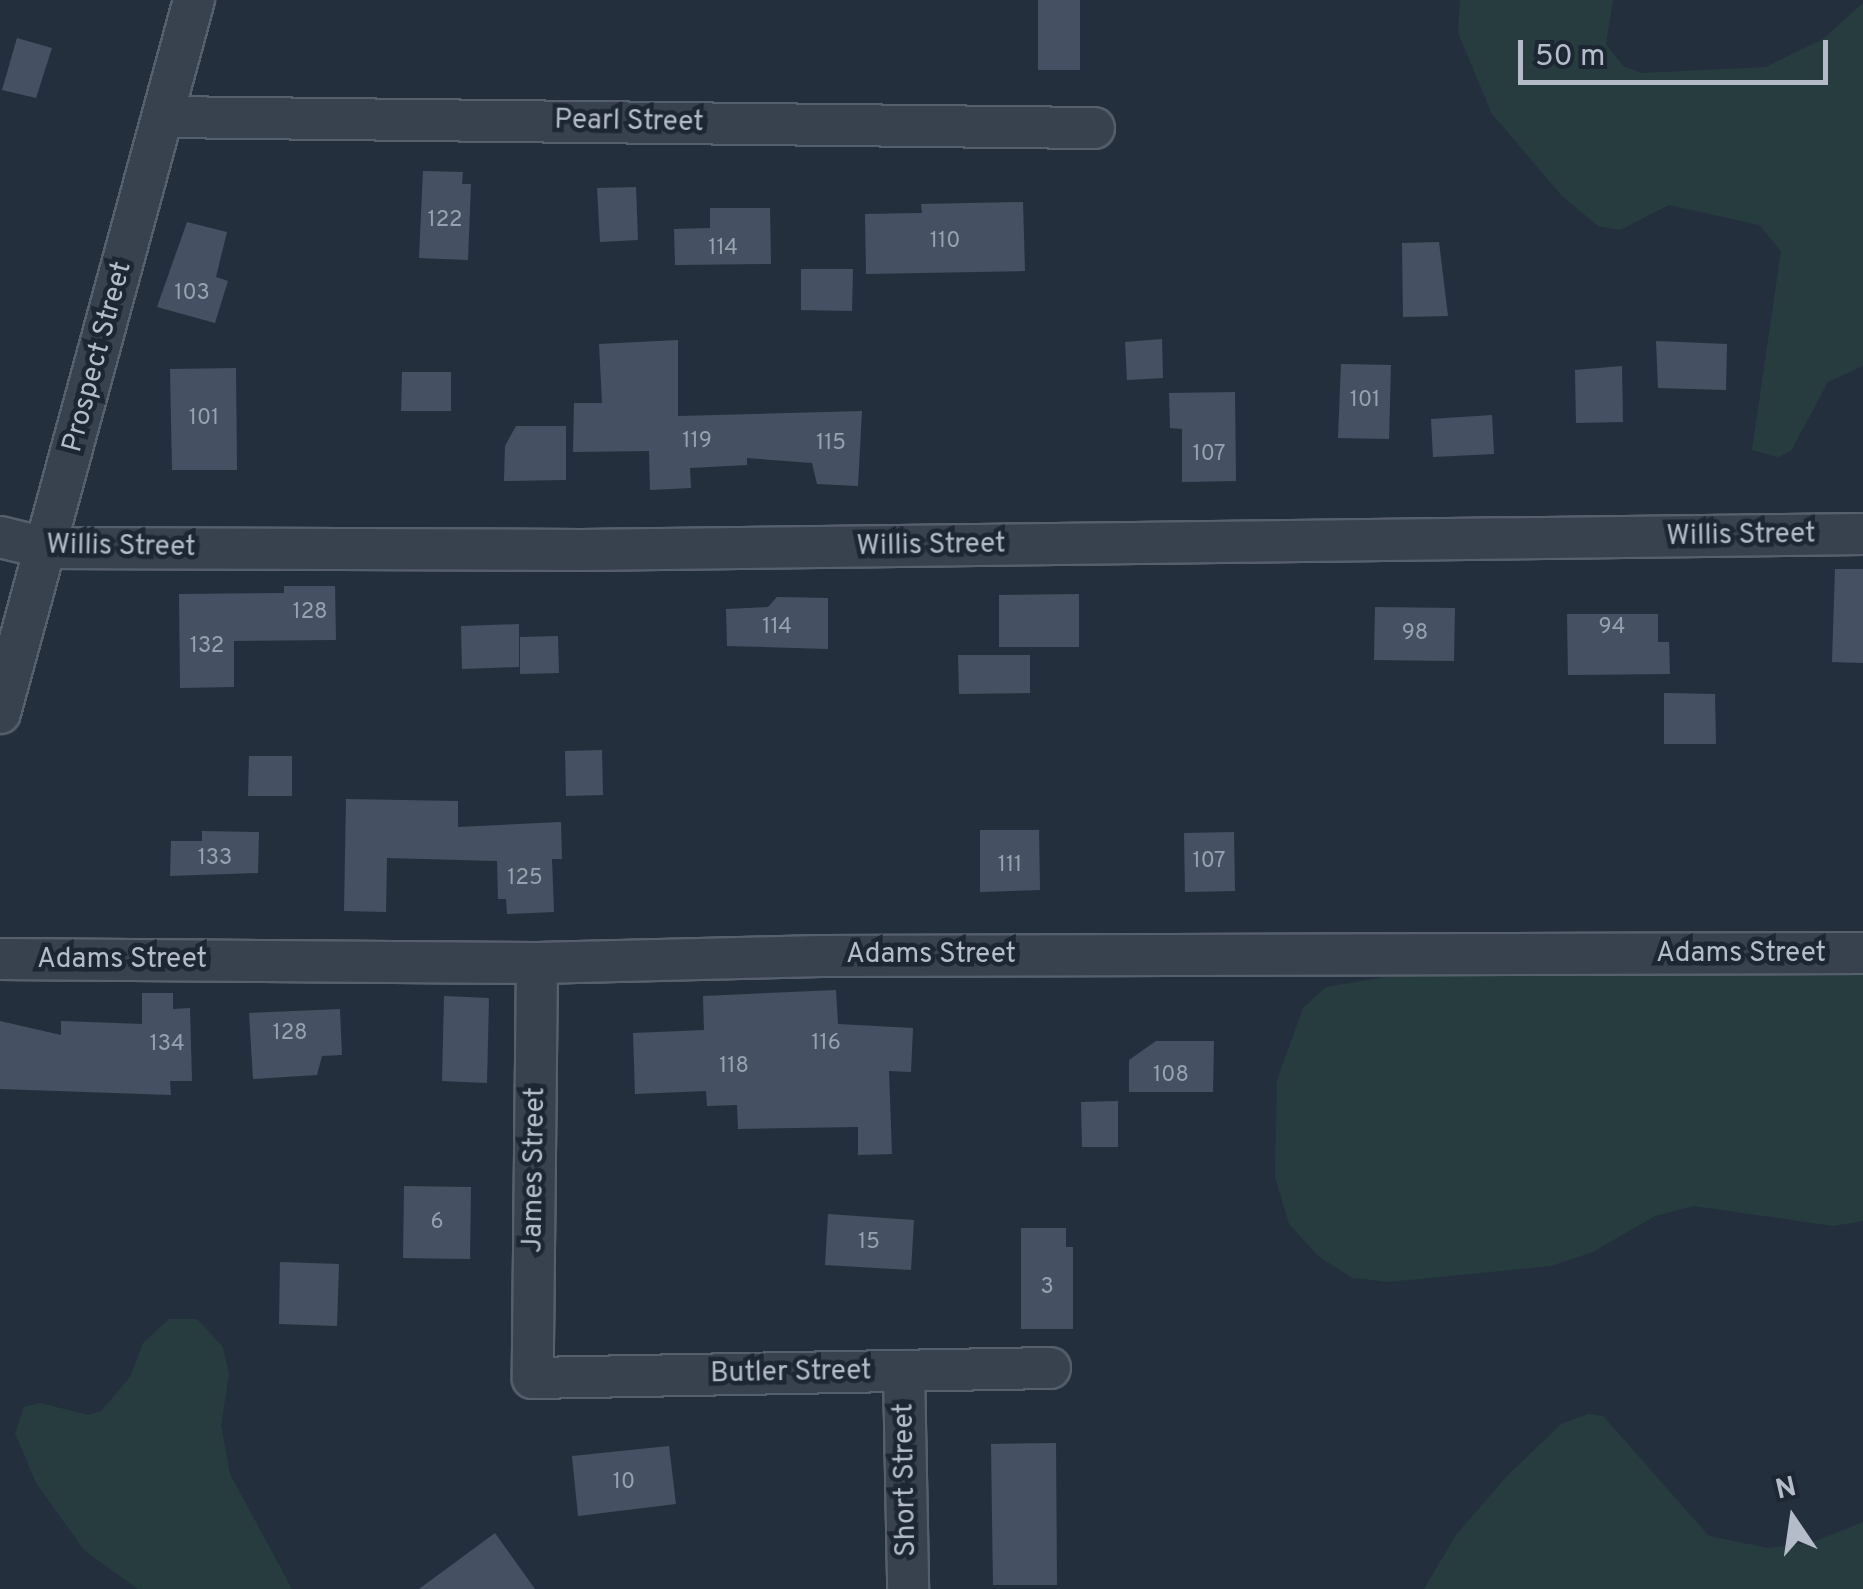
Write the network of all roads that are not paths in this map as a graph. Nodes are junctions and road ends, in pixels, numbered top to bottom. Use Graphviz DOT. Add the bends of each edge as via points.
graph roads {
  1 [pos="194,0"];
  2 [pos="164,117"];
  3 [pos="1094,128"];
  4 [pos="1863,534"];
  5 [pos="0,537"];
  6 [pos="45,548"];
  7 [pos="0,712"];
  8 [pos="1863,953"];
  9 [pos="0,959"];
  10 [pos="536,963"];
  11 [pos="1050,1368"];
  12 [pos="904,1371"];
  13 [pos="533,1378"];
  14 [pos="908,1589"];
  1 -- 2 [label="street, Prospect Street"];
  2 -- 3 [label="street, Pearl Street"];
  2 -- 6 [label="street, Prospect Street"];
  4 -- 6 [label="street, Willis Street" via="602,550"];
  5 -- 6 [label="street, Willis Street"];
  6 -- 7 [label="street, Prospect Street"];
  8 -- 10 [label="street, Adams Street"];
  9 -- 10 [label="street, Adams Street"];
  10 -- 13 [label="street, James Street"];
  11 -- 12 [label="street, Butler Street"];
  12 -- 13 [label="street, Butler Street"];
  12 -- 14 [label="street, Short Street"];
}
